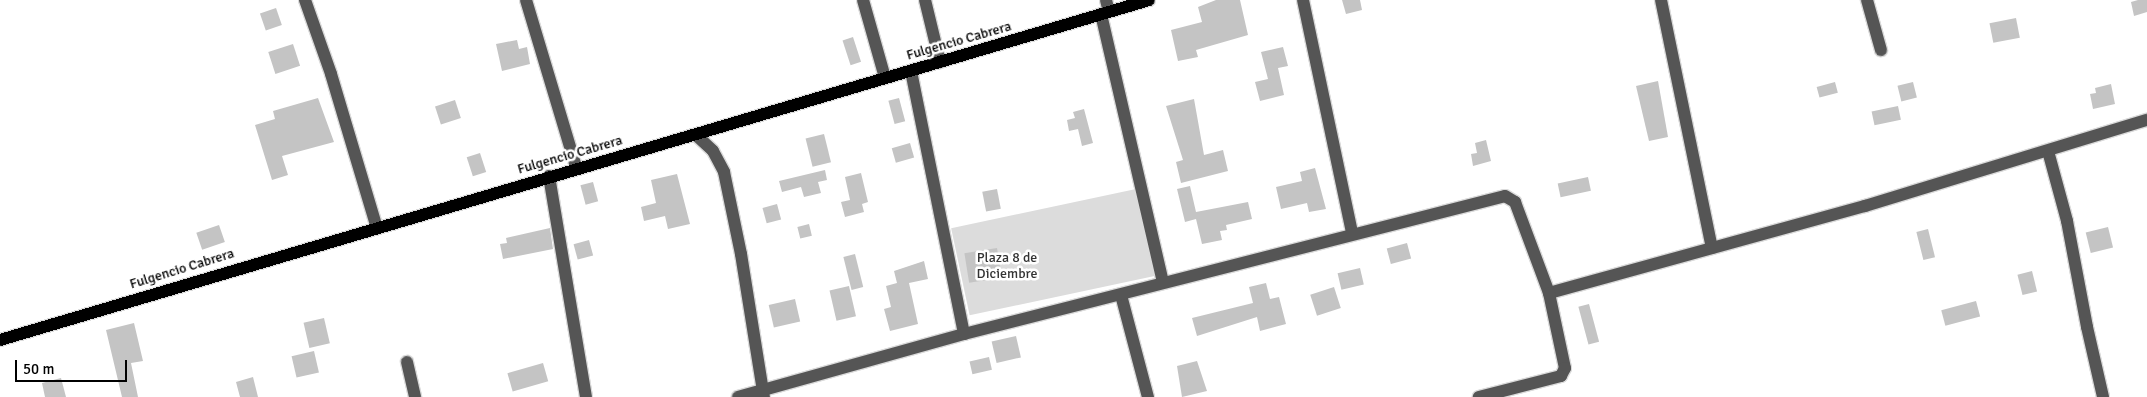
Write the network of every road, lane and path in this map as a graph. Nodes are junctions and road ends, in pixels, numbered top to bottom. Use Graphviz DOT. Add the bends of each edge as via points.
graph roads {
  1 [pos="305,0"];
  2 [pos="526,0"];
  3 [pos="863,0"];
  4 [pos="925,0"];
  5 [pos="1149,0"];
  6 [pos="1303,0"];
  7 [pos="1661,0"];
  8 [pos="1867,0"];
  9 [pos="1105,9"];
  10 [pos="1881,50"];
  11 [pos="940,62"];
  12 [pos="911,71"];
  13 [pos="885,78"];
  14 [pos="2147,120"];
  15 [pos="696,135"];
  16 [pos="2048,151"];
  17 [pos="576,167"];
  18 [pos="549,176"];
  19 [pos="376,228"];
  20 [pos="1352,233"];
  21 [pos="1712,248"];
  22 [pos="1163,282"];
  23 [pos="1549,293"];
  24 [pos="1121,295"];
  25 [pos="964,334"];
  26 [pos="0,340"];
  27 [pos="407,362"];
  28 [pos="764,393"];
  29 [pos="415,397"];
  30 [pos="586,397"];
  31 [pos="738,397"];
  32 [pos="1148,397"];
  33 [pos="1479,397"];
  34 [pos="2104,397"];
  1 -- 19 [label="street" via="331,74"];
  2 -- 17 [label="street"];
  3 -- 13 [label="street"];
  4 -- 11 [label="street"];
  5 -- 9 [label="main road, Fulgencio Cabrera"];
  6 -- 20 [label="street"];
  7 -- 21 [label="street"];
  8 -- 10 [label="street"];
  9 -- 11 [label="main road, Fulgencio Cabrera"];
  9 -- 22 [label="street"];
  11 -- 12 [label="main road, Fulgencio Cabrera"];
  12 -- 13 [label="main road, Fulgencio Cabrera"];
  12 -- 25 [label="street"];
  13 -- 15 [label="main road, Fulgencio Cabrera"];
  14 -- 16 [label="street"];
  15 -- 17 [label="main road, Fulgencio Cabrera"];
  15 -- 28 [label="street" via="713,151 724,172"];
  16 -- 21 [label="street"];
  16 -- 34 [label="street" via="2067,221"];
  17 -- 18 [label="main road, Fulgencio Cabrera"];
  18 -- 19 [label="main road, Fulgencio Cabrera"];
  18 -- 30 [label="street"];
  19 -- 26 [label="main road, Fulgencio Cabrera"];
  20 -- 22 [label="street"];
  20 -- 23 [label="street" via="1508,196 1516,202"];
  21 -- 23 [label="street"];
  22 -- 24 [label="street"];
  23 -- 33 [label="street" via="1564,372"];
  24 -- 25 [label="street"];
  24 -- 32 [label="street"];
  25 -- 28 [label="street"];
  27 -- 29 [label="street"];
  28 -- 31 [label="street"];
}
